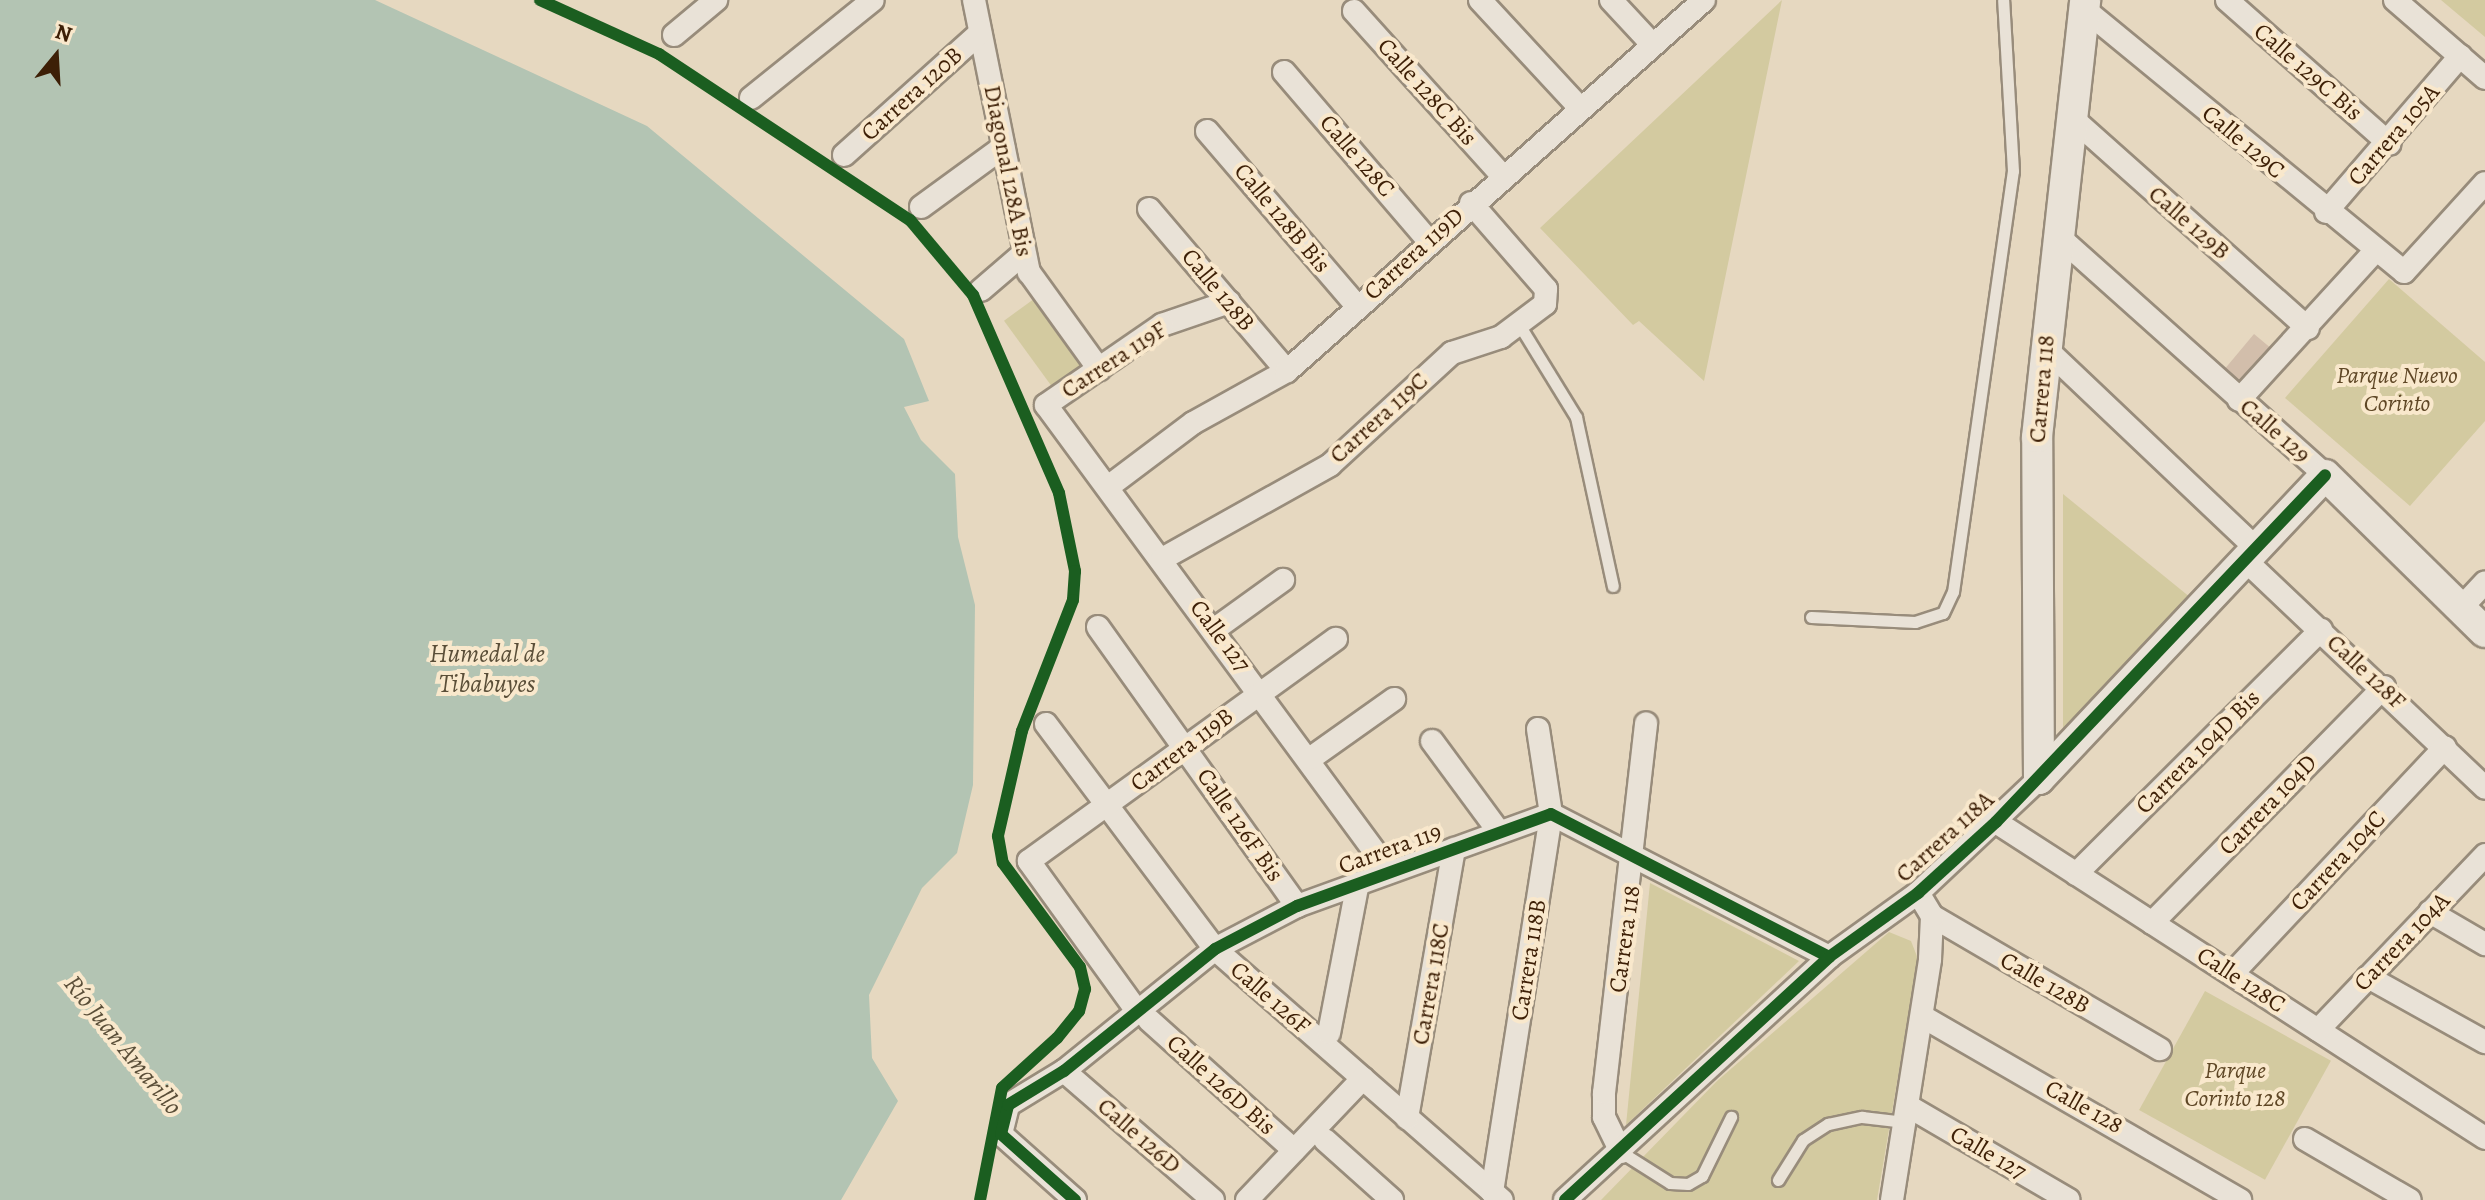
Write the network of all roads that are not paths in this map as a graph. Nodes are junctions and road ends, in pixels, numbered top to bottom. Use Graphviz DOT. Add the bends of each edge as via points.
graph roads {
  1 [pos="716,0"];
  2 [pos="873,0"];
  3 [pos="974,0"];
  4 [pos="1480,0"];
  5 [pos="1611,0"];
  6 [pos="1704,0"];
  7 [pos="2003,0"];
  8 [pos="2227,0"];
  9 [pos="2395,0"];
  10 [pos="2084,4"];
  11 [pos="1354,11"];
  12 [pos="980,33"];
  13 [pos="674,35"];
  14 [pos="1652,44"];
  15 [pos="2460,56"];
  16 [pos="1284,72"];
  17 [pos="2485,78"];
  18 [pos="751,98"];
  19 [pos="1579,107"];
  20 [pos="2072,118"];
  21 [pos="1207,131"];
  22 [pos="2390,144"];
  23 [pos="1003,147"];
  24 [pos="844,155"];
  25 [pos="1501,174"];
  26 [pos="2485,183"];
  27 [pos="1471,203"];
  28 [pos="921,207"];
  29 [pos="1149,209"];
  30 [pos="2326,212"];
  31 [pos="2058,236"];
  32 [pos="1429,241"];
  33 [pos="2375,251"];
  34 [pos="1024,253"];
  35 [pos="981,290"];
  36 [pos="1229,302"];
  37 [pos="1357,306"];
  38 [pos="1520,326"];
  39 [pos="2308,328"];
  40 [pos="2044,347"];
  41 [pos="1099,369"];
  42 [pos="1287,371"];
  43 [pos="2239,400"];
  44 [pos="1046,405"];
  45 [pos="2325,475"];
  46 [pos="1108,487"];
  47 [pos="2250,554"];
  48 [pos="1162,559"];
  49 [pos="1283,580"];
  50 [pos="2485,582"];
  51 [pos="1613,586"];
  52 [pos="2461,608"];
  53 [pos="1811,617"];
  54 [pos="1098,627"];
  55 [pos="1215,629"];
  56 [pos="2321,630"];
  57 [pos="2485,632"];
  58 [pos="1336,639"];
  59 [pos="2384,687"];
  60 [pos="1261,691"];
  61 [pos="1394,699"];
  62 [pos="1646,723"];
  63 [pos="1046,724"];
  64 [pos="1538,729"];
  65 [pos="1432,741"];
  66 [pos="1186,747"];
  67 [pos="2445,747"];
  68 [pos="1311,758"];
  69 [pos="2039,779"];
  70 [pos="2485,788"];
  71 [pos="1110,804"];
  72 [pos="1551,814"];
  73 [pos="1996,822"];
  74 [pos="1499,832"];
  75 [pos="1454,849"];
  76 [pos="1636,855"];
  77 [pos="2485,855"];
  78 [pos="1029,861"];
  79 [pos="1389,871"];
  80 [pos="2076,874"];
  81 [pos="1358,883"];
  82 [pos="1918,893"];
  83 [pos="1297,906"];
  84 [pos="2430,912"];
  85 [pos="1932,916"];
  86 [pos="2152,923"];
  87 [pos="2485,944"];
  88 [pos="1215,949"];
  89 [pos="1829,957"];
  90 [pos="2232,974"];
  91 [pos="2368,977"];
  92 [pos="1143,1016"];
  93 [pos="1925,1018"];
  94 [pos="2318,1030"];
  95 [pos="1329,1033"];
  96 [pos="2485,1042"];
  97 [pos="2160,1049"];
  98 [pos="1064,1071"];
  99 [pos="1363,1078"];
  100 [pos="1906,1114"];
  101 [pos="1731,1117"];
  102 [pos="1407,1118"];
  103 [pos="2485,1138"];
  104 [pos="2305,1139"];
  105 [pos="1325,1140"];
  106 [pos="1294,1150"];
  107 [pos="1621,1152"];
  108 [pos="1778,1180"];
  109 [pos="1497,1196"];
  110 [pos="1075,1200"];
  111 [pos="1213,1200"];
  112 [pos="1247,1200"];
  113 [pos="1392,1200"];
  114 [pos="1565,1200"];
  115 [pos="1892,1200"];
  116 [pos="2069,1200"];
  117 [pos="2240,1200"];
  118 [pos="2410,1200"];
  1 -- 13 [label="street"];
  2 -- 18 [label="street"];
  3 -- 12 [label="street, Diagonal 128A Bis"];
  4 -- 19 [label="street"];
  5 -- 14 [label="street"];
  6 -- 14 [label="street, Carrera 119D"];
  7 -- 53 [label="lane" via="2013,171 1953,592 1943,613 1915,622"];
  8 -- 22 [label="street, Calle 129C Bis"];
  9 -- 15 [label="street"];
  10 -- 20 [label="street, Carrera 118"];
  10 -- 30 [label="street, Calle 129C"];
  11 -- 25 [label="street, Calle 128C Bis"];
  12 -- 23 [label="street, Diagonal 128A Bis"];
  12 -- 24 [label="street, Carrera 120B"];
  14 -- 19 [label="street, Carrera 119D"];
  15 -- 17 [label="street"];
  15 -- 22 [label="street, Carrera 105A"];
  16 -- 32 [label="street, Calle 128C"];
  19 -- 25 [label="street, Carrera 119D"];
  20 -- 31 [label="street, Carrera 118"];
  20 -- 39 [label="street, Calle 129B"];
  21 -- 37 [label="street, Calle 128B Bis"];
  22 -- 30 [label="street, Carrera 105A"];
  23 -- 28 [label="street"];
  23 -- 34 [label="street, Diagonal 128A Bis"];
  25 -- 27 [label="street, Carrera 119D"];
  26 -- 33 [label="street, Calle 129C" via="2404,272"];
  27 -- 32 [label="street, Carrera 119D"];
  27 -- 38 [label="street, Carrera 119C" via="1548,297"];
  29 -- 36 [label="street, Calle 128B"];
  30 -- 33 [label="street, Calle 129C"];
  31 -- 40 [label="street, Carrera 118"];
  31 -- 43 [label="street, Calle 129"];
  32 -- 37 [label="street, Carrera 119D"];
  33 -- 39 [label="street"];
  34 -- 35 [label="street"];
  34 -- 41 [label="street, Diagonal 128A Bis" via="1038,289"];
  36 -- 41 [label="street, Carrera 119F" via="1162,325"];
  36 -- 42 [label="street, Calle 128B"];
  37 -- 42 [label="street, Carrera 119D"];
  38 -- 48 [label="street, Carrera 119C" via="1452,353 1330,465"];
  38 -- 51 [label="lane" via="1576,417"];
  39 -- 43 [label="street"];
  40 -- 47 [label="street, Calle 128F"];
  40 -- 69 [label="street, Carrera 118" via="2033,554"];
  41 -- 44 [label="street, Carrera 119F"];
  42 -- 46 [label="street, Carrera 119D" via="1193,423"];
  43 -- 45 [label="street, Calle 129"];
  44 -- 46 [label="street, Calle 127"];
  45 -- 47 [label="street, Carrera 118A"];
  45 -- 52 [label="street, Calle 129"];
  46 -- 48 [label="street, Calle 127"];
  47 -- 56 [label="street, Calle 128F"];
  47 -- 69 [label="street, Carrera 118A"];
  48 -- 55 [label="street, Calle 127"];
  49 -- 55 [label="street"];
  50 -- 52 [label="street"];
  52 -- 57 [label="street, Calle 129"];
  54 -- 66 [label="street, Calle 126F Bis"];
  55 -- 60 [label="street, Calle 127"];
  56 -- 59 [label="street, Calle 128F"];
  56 -- 80 [label="street, Carrera 104D Bis"];
  58 -- 60 [label="street, Carrera 119B"];
  59 -- 67 [label="street, Calle 128F"];
  59 -- 86 [label="street, Carrera 104D"];
  60 -- 66 [label="street, Carrera 119B"];
  60 -- 68 [label="street, Calle 127"];
  61 -- 68 [label="street"];
  62 -- 76 [label="street, Carrera 118"];
  63 -- 71 [label="street, Calle 126F"];
  64 -- 72 [label="street, Carrera 118B"];
  65 -- 74 [label="street"];
  66 -- 71 [label="street, Carrera 119B"];
  66 -- 83 [label="street, Calle 126F Bis"];
  67 -- 70 [label="street, Calle 128F"];
  67 -- 90 [label="street, Carrera 104C"];
  68 -- 79 [label="street, Calle 127"];
  69 -- 73 [label="street, Carrera 118A"];
  71 -- 78 [label="street, Carrera 119B"];
  71 -- 88 [label="street, Calle 126F"];
  72 -- 74 [label="street, Carrera 119"];
  72 -- 76 [label="street"];
  72 -- 109 [label="street, Carrera 118B"];
  73 -- 80 [label="street, Calle 128C"];
  73 -- 82 [label="street, Carrera 118A"];
  74 -- 75 [label="street, Carrera 119"];
  75 -- 79 [label="street, Carrera 119"];
  75 -- 102 [label="street, Carrera 118C"];
  76 -- 89 [label="street"];
  76 -- 107 [label="street, Carrera 118" via="1604,1093 1604,1117"];
  77 -- 84 [label="street, Carrera 104A"];
  78 -- 92 [label="street, Calle 126D Bis"];
  79 -- 81 [label="street, Carrera 119"];
  80 -- 86 [label="street, Calle 128C"];
  81 -- 83 [label="street, Carrera 119"];
  81 -- 95 [label="street"];
  82 -- 85 [label="street"];
  82 -- 89 [label="street, Carrera 118A"];
  83 -- 88 [label="street, Carrera 119"];
  84 -- 87 [label="street"];
  84 -- 91 [label="street, Carrera 104A"];
  85 -- 93 [label="street"];
  85 -- 97 [label="street, Calle 128B"];
  86 -- 90 [label="street, Calle 128C"];
  88 -- 92 [label="street, Carrera 119"];
  88 -- 99 [label="street, Calle 126F"];
  89 -- 107 [label="street, Carrera 118A"];
  90 -- 94 [label="street, Calle 128C"];
  91 -- 94 [label="street, Carrera 104A"];
  91 -- 96 [label="street"];
  92 -- 98 [label="street, Carrera 119"];
  92 -- 106 [label="street, Calle 126D Bis"];
  93 -- 100 [label="street"];
  93 -- 117 [label="street, Calle 128"];
  94 -- 103 [label="street, Calle 128C"];
  98 -- 110 [label="street, Carrera 119" via="999,1118 1001,1134"];
  98 -- 111 [label="street, Calle 126D"];
  99 -- 102 [label="street, Calle 126F"];
  99 -- 106 [label="street"];
  100 -- 108 [label="lane" via="1828,1124 1803,1140"];
  100 -- 115 [label="street"];
  100 -- 116 [label="street, Calle 127"];
  101 -- 107 [label="lane" via="1702,1176 1688,1184 1670,1183"];
  102 -- 109 [label="street, Calle 126F"];
  104 -- 118 [label="street"];
  105 -- 113 [label="street"];
  106 -- 112 [label="street"];
  107 -- 114 [label="street, Carrera 118A"];
}
